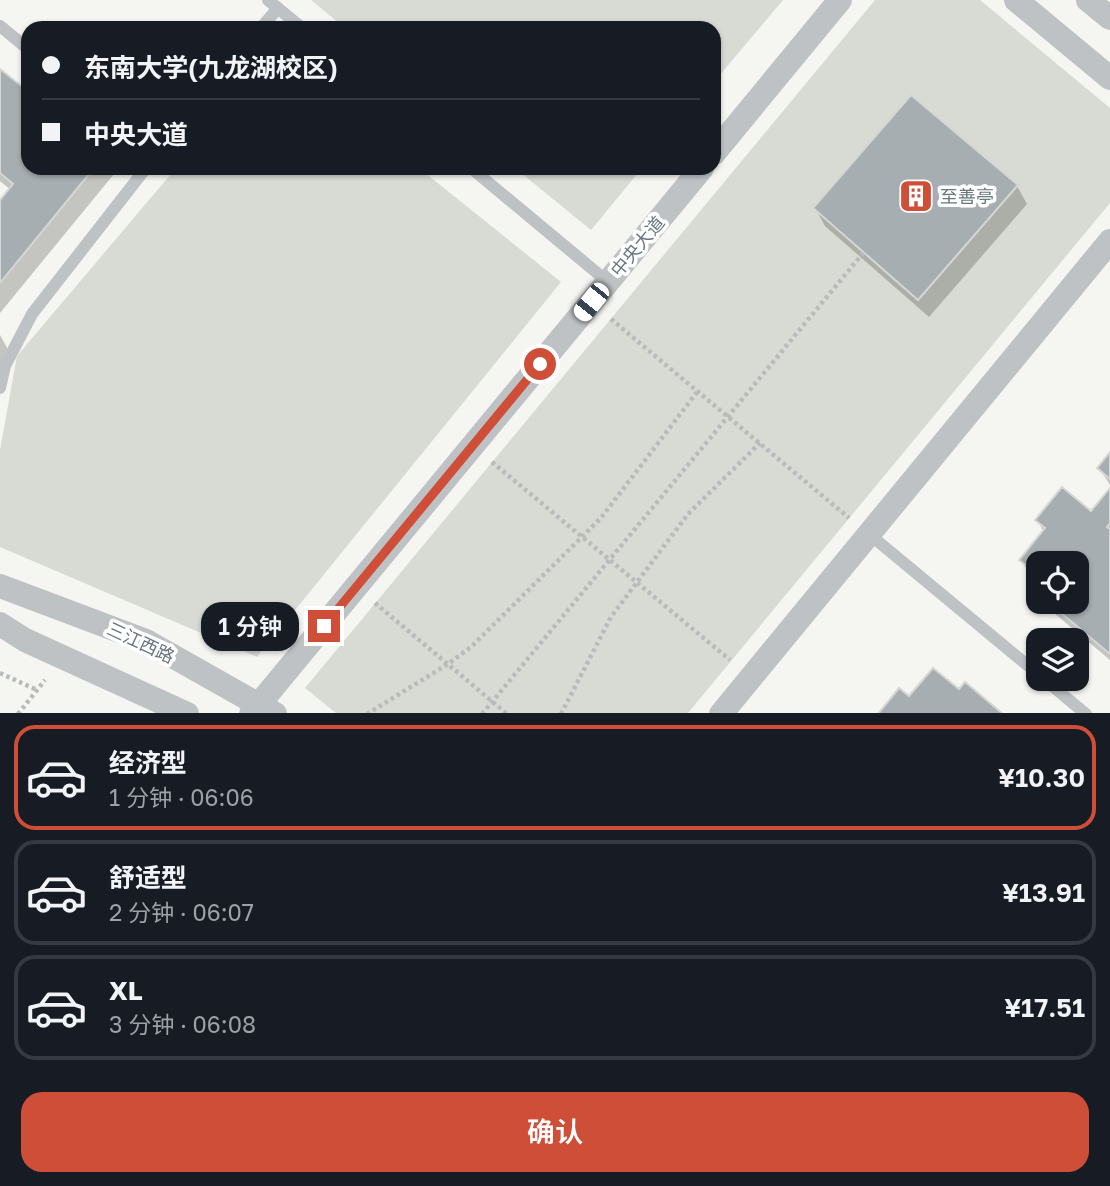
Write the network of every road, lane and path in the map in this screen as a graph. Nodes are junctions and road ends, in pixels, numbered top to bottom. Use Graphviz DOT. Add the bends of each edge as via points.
graph roads {
  1 [pos="841,0"];
  2 [pos="1016,0"];
  3 [pos="1088,0"];
  4 [pos="273,4"];
  5 [pos="1110,18"];
  6 [pos="264,21"];
  7 [pos="294,21"];
  8 [pos="0,26"];
  9 [pos="21,43"];
  10 [pos="1110,78"];
  11 [pos="721,145"];
  12 [pos="141,175"];
  13 [pos="479,175"];
  14 [pos="696,175"];
  15 [pos="1110,241"];
  16 [pos="864,252"];
  17 [pos="608,282"];
  18 [pos="591,302"];
  19 [pos="0,387"];
  20 [pos="697,392"];
  21 [pos="727,415"];
  22 [pos="760,443"];
  23 [pos="473,445"];
  24 [pos="869,534"];
  25 [pos="582,537"];
  26 [pos="609,559"];
  27 [pos="637,583"];
  28 [pos="0,586"];
  29 [pos="356,587"];
  30 [pos="0,624"];
  31 [pos="64,657"];
  32 [pos="448,664"];
  33 [pos="1026,664"];
  34 [pos="0,673"];
  35 [pos="751,678"];
  36 [pos="37,690"];
  37 [pos="1059,691"];
  38 [pos="492,701"];
  39 [pos="262,710"];
  40 [pos="19,713"];
  41 [pos="187,713"];
  42 [pos="367,713"];
  43 [pos="482,713"];
  44 [pos="507,713"];
  45 [pos="561,713"];
  46 [pos="721,713"];
  47 [pos="1086,713"];
  1 -- 11 [label="street"];
  2 -- 10 [label="street"];
  3 -- 5 [label="street"];
  4 -- 6 [label="lane"];
  4 -- 7 [label="lane"];
  8 -- 9 [label="lane"];
  12 -- 19 [label="lane" via="32,314 5,366"];
  13 -- 17 [label="lane"];
  14 -- 17 [label="street, 中央大道"];
  15 -- 24 [label="street"];
  16 -- 21 [label="path"];
  17 -- 18 [label="street, 中央大道"];
  18 -- 20 [label="path"];
  18 -- 23 [label="street, 中央大道"];
  20 -- 21 [label="path"];
  20 -- 25 [label="path" via="601,519"];
  21 -- 22 [label="path"];
  21 -- 26 [label="path"];
  22 -- 24 [label="path"];
  22 -- 27 [label="path" via="688,514"];
  23 -- 25 [label="path"];
  23 -- 29 [label="street, 中央大道"];
  24 -- 33 [label="lane"];
  24 -- 35 [label="street"];
  25 -- 26 [label="path"];
  25 -- 32 [label="path"];
  26 -- 27 [label="path"];
  26 -- 38 [label="path"];
  27 -- 35 [label="path"];
  27 -- 45 [label="path" via="611,617"];
  28 -- 39 [label="street, 三江西路" via="146,640"];
  29 -- 32 [label="path"];
  29 -- 39 [label="street, 中央大道"];
  30 -- 31 [label="street"];
  31 -- 36 [label="path"];
  31 -- 41 [label="street"];
  32 -- 38 [label="path"];
  32 -- 42 [label="path"];
  34 -- 36 [label="path"];
  35 -- 46 [label="street"];
  36 -- 40 [label="path"];
  37 -- 47 [label="lane"];
  38 -- 43 [label="path"];
  38 -- 44 [label="path"];
}
